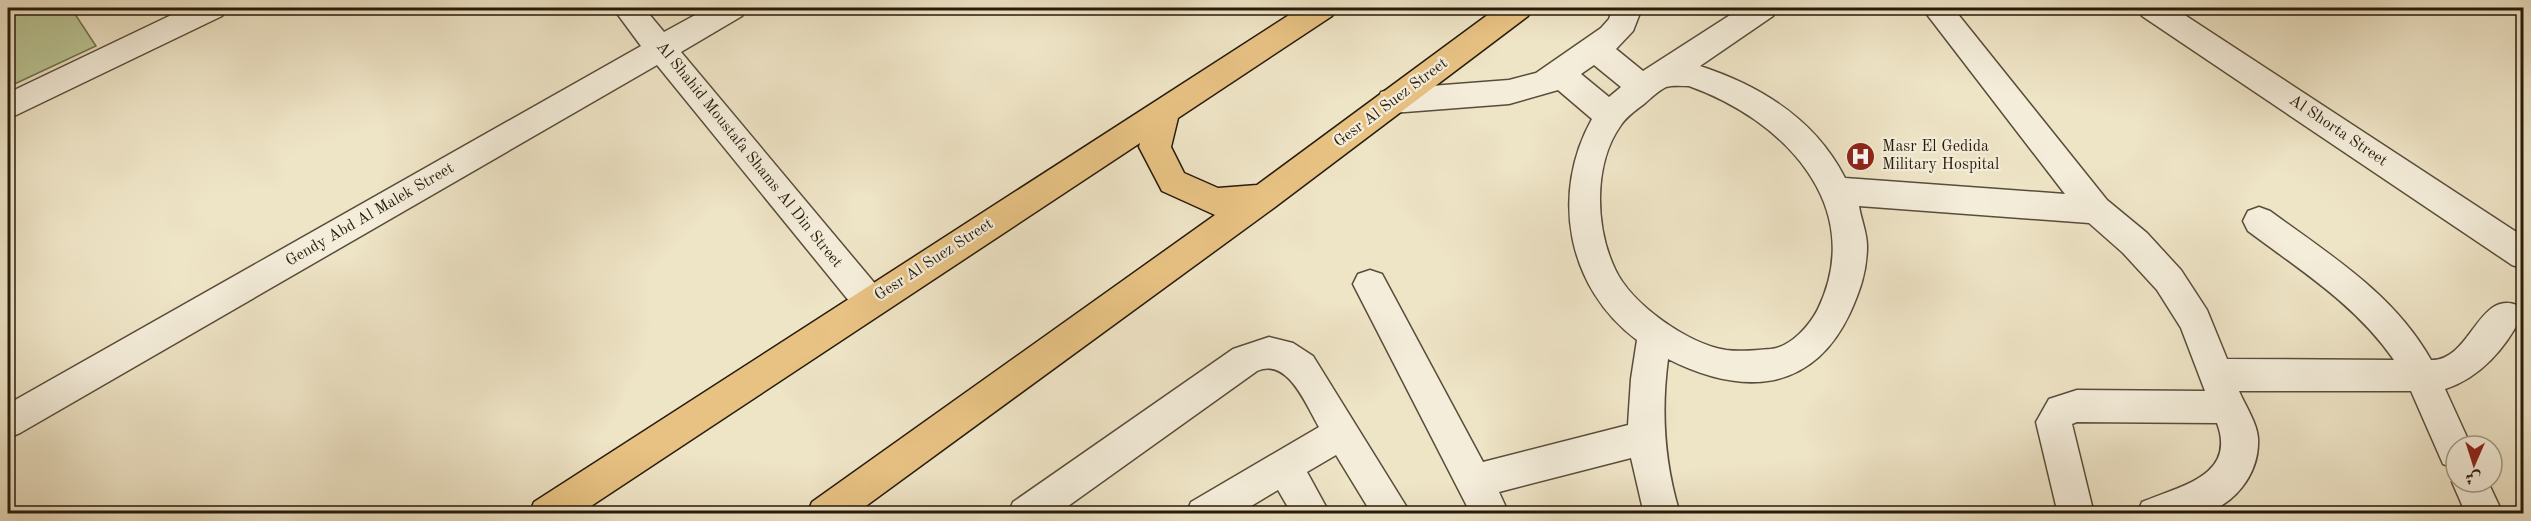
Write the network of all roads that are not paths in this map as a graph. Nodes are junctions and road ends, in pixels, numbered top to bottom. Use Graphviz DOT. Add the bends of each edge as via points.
graph roads {
  1 [pos="212,8"];
  2 [pos="627,8"];
  3 [pos="732,8"];
  4 [pos="1322,8"];
  5 [pos="1518,8"];
  6 [pos="1626,8"];
  7 [pos="1763,8"];
  8 [pos="1937,8"];
  9 [pos="2152,8"];
  10 [pos="173,16"];
  11 [pos="661,48"];
  12 [pos="1595,49"];
  13 [pos="1560,74"];
  14 [pos="1652,82"];
  15 [pos="1392,101"];
  16 [pos="8,107"];
  17 [pos="1166,109"];
  18 [pos="1610,115"];
  19 [pos="1838,191"];
  20 [pos="1264,198"];
  21 [pos="2096,210"];
  22 [pos="2259,220"];
  23 [pos="2523,255"];
  24 [pos="1370,284"];
  25 [pos="870,302"];
  26 [pos="2505,315"];
  27 [pos="1655,335"];
  28 [pos="2420,377"];
  29 [pos="2222,391"];
  30 [pos="8,422"];
  31 [pos="1342,432"];
  32 [pos="2447,434"];
  33 [pos="1647,437"];
  34 [pos="1283,465"];
  35 [pos="1474,481"];
  36 [pos="2476,494"];
  37 [pos="547,513"];
  38 [pos="825,513"];
  39 [pos="1026,513"];
  40 [pos="1204,513"];
  41 [pos="1312,513"];
  42 [pos="1393,513"];
  43 [pos="1491,513"];
  44 [pos="1662,513"];
  45 [pos="2076,513"];
  46 [pos="2155,513"];
  47 [pos="2486,513"];
  1 -- 10 [label="street"];
  2 -- 11 [label="street, Al Shahid Moustafa Shams Al Din Street"];
  3 -- 11 [label="street, Gendy Abd Al Malek Street"];
  4 -- 17 [label="main road, Gesr Al Suez Street"];
  5 -- 15 [label="main road, Gesr Al Suez Street"];
  6 -- 12 [label="street" via="1623,23"];
  7 -- 14 [label="street"];
  8 -- 21 [label="street"];
  9 -- 23 [label="street, Al Shorta Street"];
  10 -- 16 [label="street"];
  11 -- 25 [label="street, Al Shahid Moustafa Shams Al Din Street"];
  11 -- 30 [label="street, Gendy Abd Al Malek Street"];
  12 -- 13 [label="street"];
  12 -- 14 [label="street"];
  13 -- 15 [label="street" via="1527,89"];
  13 -- 18 [label="street"];
  14 -- 18 [label="street"];
  14 -- 19 [label="street" via="1689,74 1713,80 1751,101 1786,126 1817,157"];
  15 -- 20 [label="main road, Gesr Al Suez Street"];
  17 -- 20 [label="main road" via="1155,147 1173,182 1215,202"];
  17 -- 25 [label="main road, Gesr Al Suez Street"];
  18 -- 27 [label="street" via="1590,155 1583,200 1590,248 1603,280 1625,309"];
  19 -- 21 [label="street"];
  19 -- 27 [label="street" via="1851,230 1851,273 1840,306 1815,343 1782,363 1733,366 1692,354"];
  20 -- 38 [label="main road, Gesr Al Suez Street"];
  21 -- 29 [label="street" via="2135,243 2169,280 2195,321"];
  22 -- 28 [label="street" via="2384,322"];
  24 -- 35 [label="street"];
  25 -- 37 [label="main road, Gesr Al Suez Street"];
  26 -- 28 [label="street" via="2465,365 2453,373"];
  27 -- 33 [label="street" via="1646,401"];
  28 -- 29 [label="street"];
  28 -- 32 [label="street"];
  29 -- 45 [label="street" via="2077,405 2061,410 2054,422"];
  29 -- 46 [label="street" via="2240,438 2236,467 2218,488"];
  31 -- 34 [label="street"];
  31 -- 39 [label="street" via="1301,367 1285,354 1264,351 1245,360"];
  31 -- 42 [label="street"];
  33 -- 35 [label="street"];
  33 -- 44 [label="street"];
  34 -- 40 [label="street"];
  34 -- 41 [label="street"];
  35 -- 43 [label="street"];
  36 -- 47 [label="street"];
}
